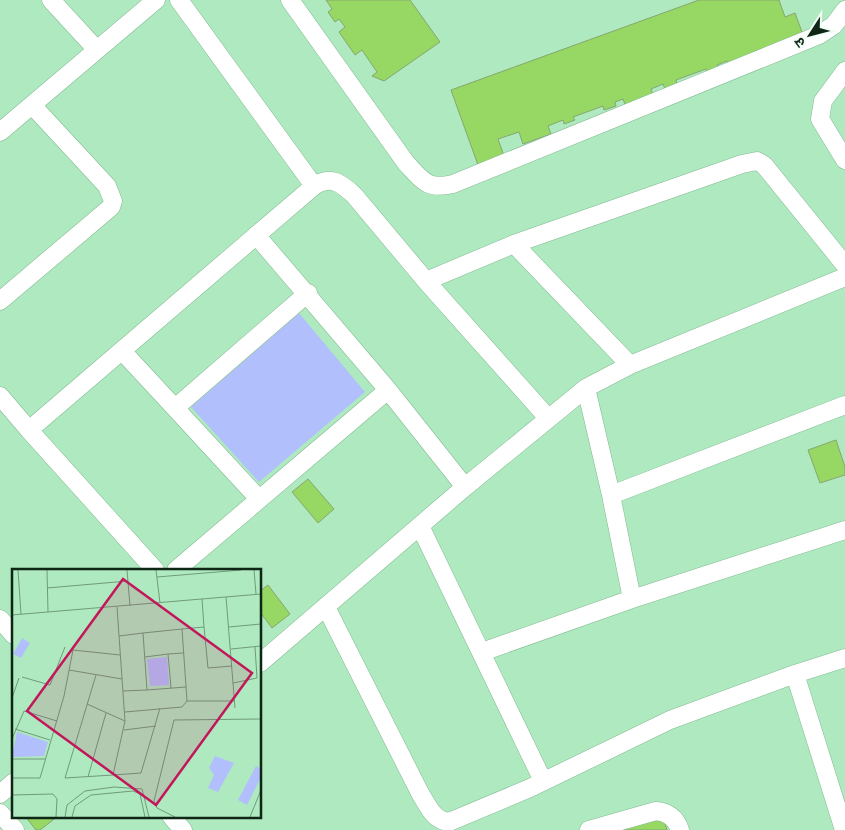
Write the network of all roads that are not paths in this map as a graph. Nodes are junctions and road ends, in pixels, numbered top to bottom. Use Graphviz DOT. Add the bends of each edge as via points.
graph roads {
  1 [pos="51,0"];
  2 [pos="156,0"];
  3 [pos="179,0"];
  4 [pos="290,0"];
  5 [pos="845,10"];
  6 [pos="97,50"];
  7 [pos="845,71"];
  8 [pos="32,105"];
  9 [pos="0,132"];
  10 [pos="845,160"];
  11 [pos="314,186"];
  12 [pos="256,235"];
  13 [pos="514,244"];
  14 [pos="845,265"];
  15 [pos="845,277"];
  16 [pos="426,281"];
  17 [pos="308,293"];
  18 [pos="0,301"];
  19 [pos="123,352"];
  20 [pos="630,365"];
  21 [pos="586,388"];
  22 [pos="388,390"];
  23 [pos="0,396"];
  24 [pos="845,405"];
  25 [pos="175,408"];
  26 [pos="548,418"];
  27 [pos="29,430"];
  28 [pos="464,487"];
  29 [pos="611,494"];
  30 [pos="259,499"];
  31 [pos="420,526"];
  32 [pos="845,530"];
  33 [pos="154,569"];
  34 [pos="177,569"];
  35 [pos="632,599"];
  36 [pos="326,607"];
  37 [pos="0,619"];
  38 [pos="12,633"];
  39 [pos="482,652"];
  40 [pos="845,658"];
  41 [pos="261,662"];
  42 [pos="795,674"];
  43 [pos="544,781"];
  44 [pos="12,784"];
  45 [pos="0,794"];
  46 [pos="0,813"];
  47 [pos="173,818"];
  48 [pos="15,830"];
  49 [pos="183,830"];
  50 [pos="589,830"];
  51 [pos="680,830"];
  52 [pos="844,830"];
  1 -- 6 [label="street"];
  2 -- 6 [label="street"];
  3 -- 11 [label="street"];
  4 -- 5 [label="street" via="406,163 432,186 453,184 819,35 834,25"];
  6 -- 8 [label="street"];
  7 -- 10 [label="street" via="823,101 820,119"];
  8 -- 9 [label="street"];
  8 -- 18 [label="street" via="107,186 113,201 111,207"];
  11 -- 12 [label="street"];
  11 -- 16 [label="street" via="331,180 341,183 354,194"];
  12 -- 17 [label="street"];
  12 -- 19 [label="street"];
  13 -- 14 [label="street" via="757,161 764,165"];
  13 -- 16 [label="street"];
  13 -- 20 [label="street"];
  15 -- 20 [label="street"];
  16 -- 26 [label="street"];
  17 -- 22 [label="street"];
  17 -- 25 [label="street"];
  19 -- 25 [label="street"];
  19 -- 27 [label="street"];
  20 -- 21 [label="street"];
  21 -- 26 [label="street"];
  21 -- 29 [label="street"];
  22 -- 28 [label="street"];
  22 -- 30 [label="street"];
  23 -- 27 [label="street"];
  24 -- 29 [label="street"];
  25 -- 30 [label="street"];
  26 -- 28 [label="street"];
  27 -- 33 [label="street"];
  28 -- 31 [label="street"];
  29 -- 35 [label="street"];
  30 -- 34 [label="street"];
  31 -- 36 [label="street"];
  31 -- 39 [label="street"];
  32 -- 35 [label="street"];
  35 -- 39 [label="street"];
  36 -- 41 [label="street"];
  36 -- 43 [label="street" via="434,816 442,821 457,820"];
  37 -- 38 [label="street"];
  39 -- 43 [label="street"];
  40 -- 42 [label="street"];
  42 -- 43 [label="street" via="670,720"];
  42 -- 52 [label="street"];
  44 -- 45 [label="street"];
  46 -- 48 [label="street"];
  47 -- 49 [label="street"];
  50 -- 51 [label="street" via="656,811 671,816"];
}
